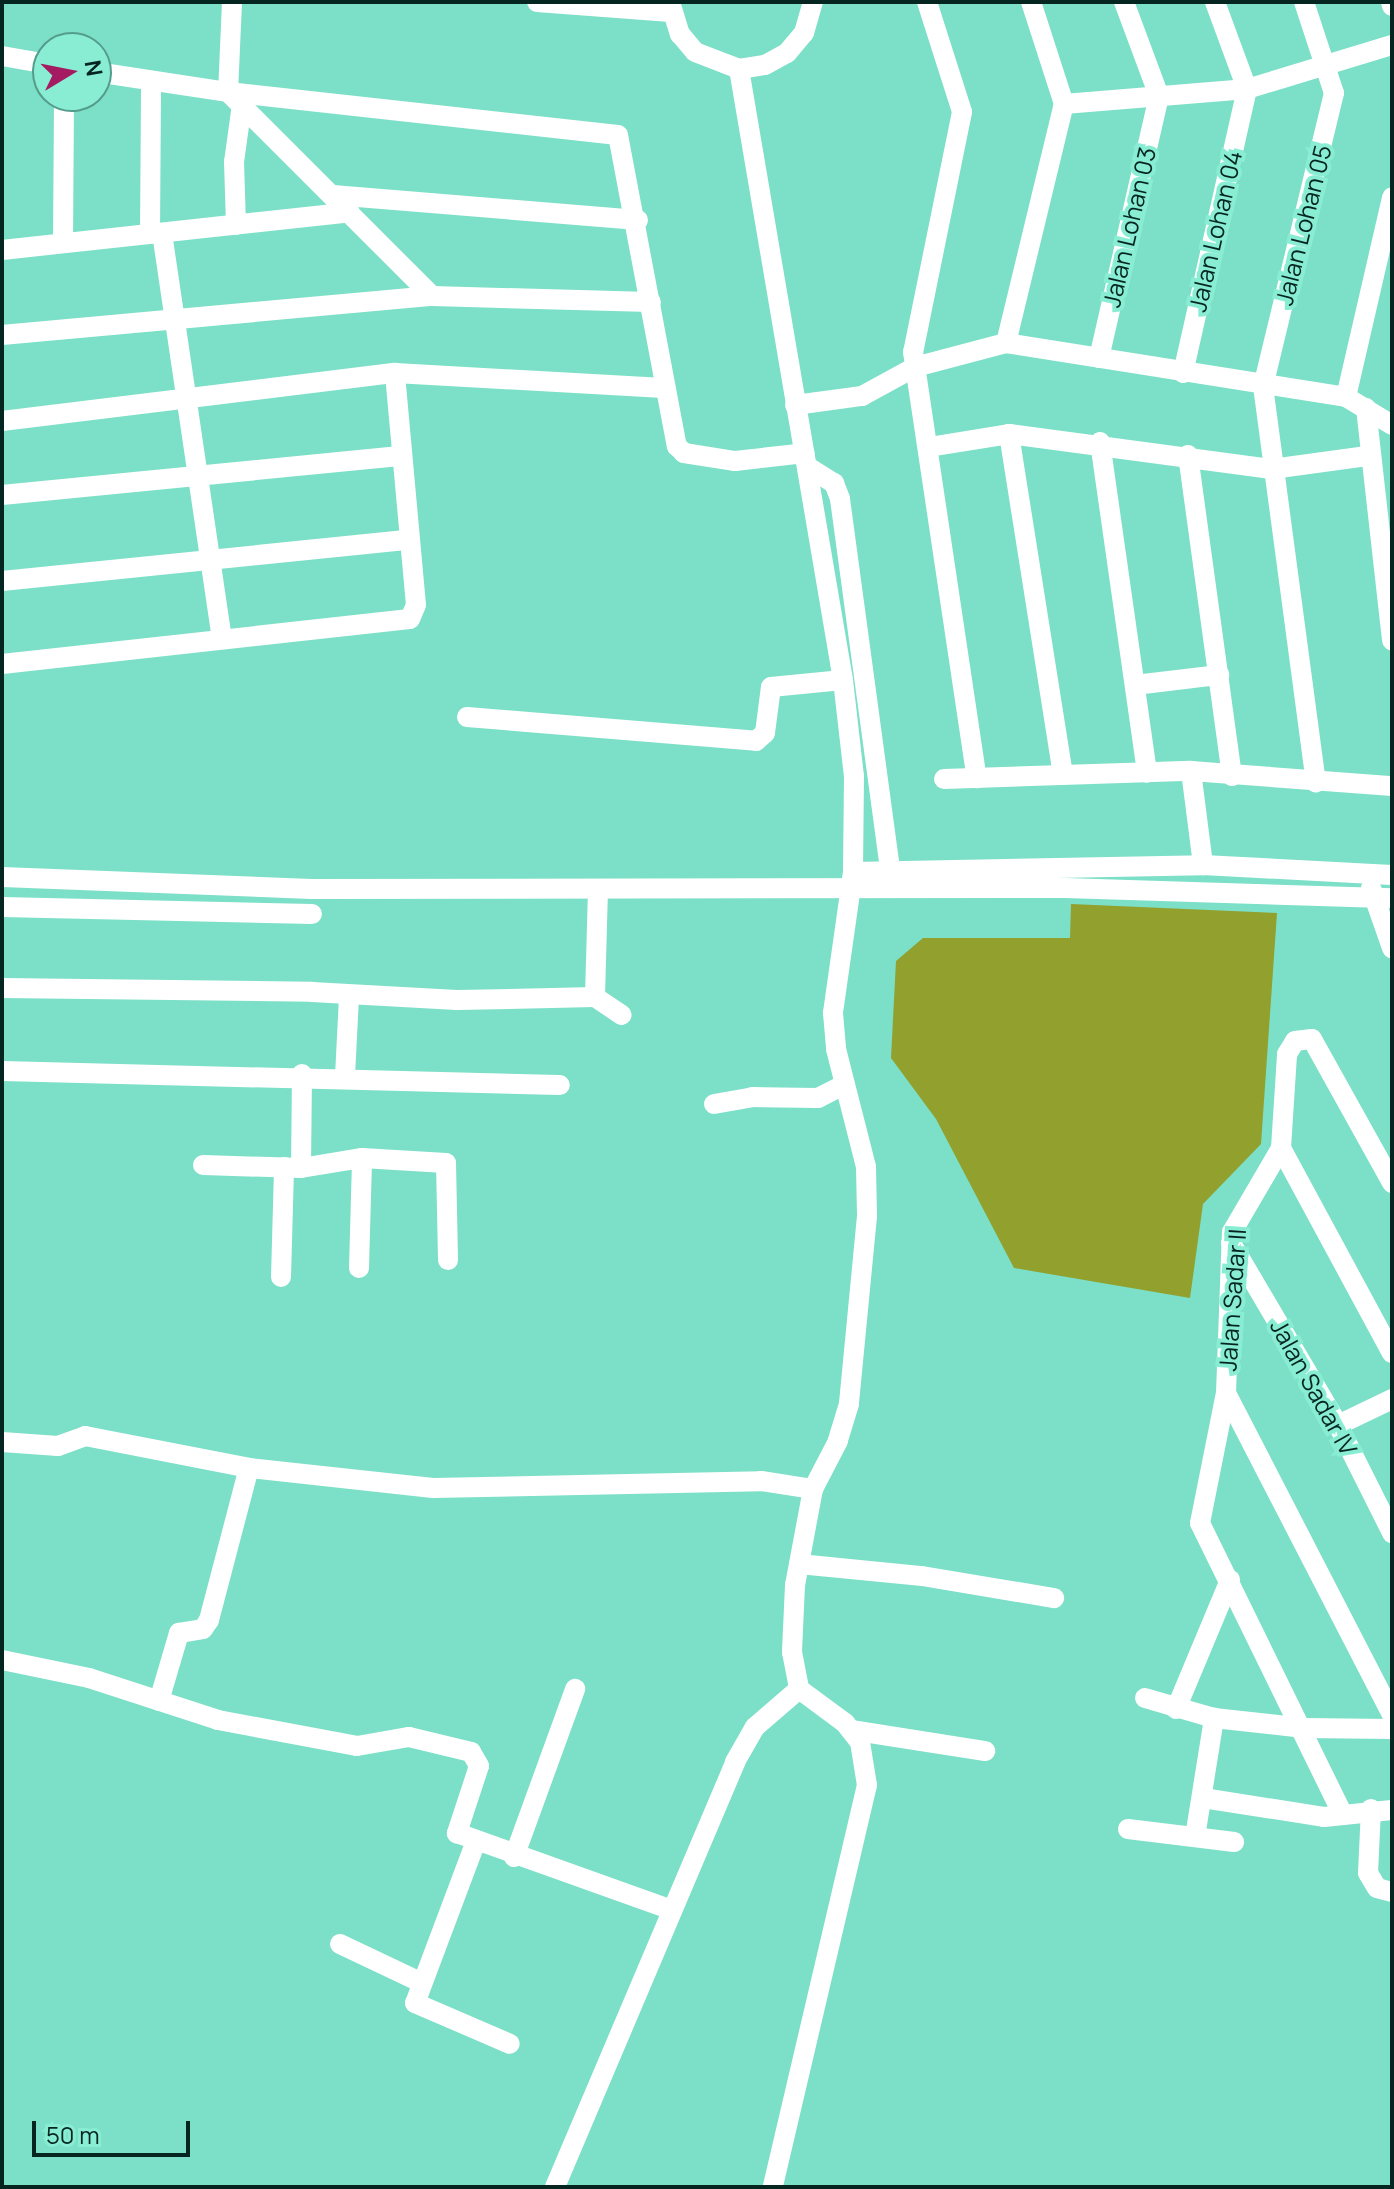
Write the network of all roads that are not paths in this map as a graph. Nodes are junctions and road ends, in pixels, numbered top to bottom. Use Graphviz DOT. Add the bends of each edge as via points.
graph roads {
  1 [pos="232,2"];
  2 [pos="537,2"];
  3 [pos="813,2"];
  4 [pos="927,2"];
  5 [pos="1031,2"];
  6 [pos="1124,2"];
  7 [pos="1215,2"];
  8 [pos="1304,2"];
  9 [pos="671,7"];
  10 [pos="1392,45"];
  11 [pos="2,56"];
  12 [pos="32,61"];
  13 [pos="1327,65"];
  14 [pos="739,69"];
  15 [pos="112,75"];
  16 [pos="151,81"];
  17 [pos="1247,89"];
  18 [pos="1159,96"];
  19 [pos="235,98"];
  20 [pos="1064,104"];
  21 [pos="64,112"];
  22 [pos="333,195"];
  23 [pos="1392,197"];
  24 [pos="350,212"];
  25 [pos="638,220"];
  26 [pos="236,225"];
  27 [pos="156,233"];
  28 [pos="63,243"];
  29 [pos="2,250"];
  30 [pos="432,296"];
  31 [pos="651,302"];
  32 [pos="174,316"];
  33 [pos="2,335"];
  34 [pos="1006,343"];
  35 [pos="1099,358"];
  36 [pos="915,367"];
  37 [pos="395,373"];
  38 [pos="1183,373"];
  39 [pos="1263,386"];
  40 [pos="664,388"];
  41 [pos="187,396"];
  42 [pos="1346,397"];
  43 [pos="795,405"];
  44 [pos="1366,408"];
  45 [pos="2,421"];
  46 [pos="1392,425"];
  47 [pos="1009,434"];
  48 [pos="1100,442"];
  49 [pos="929,447"];
  50 [pos="1188,455"];
  51 [pos="402,456"];
  52 [pos="1367,456"];
  53 [pos="807,460"];
  54 [pos="1272,469"];
  55 [pos="198,476"];
  56 [pos="2,495"];
  57 [pos="408,540"];
  58 [pos="210,560"];
  59 [pos="2,581"];
  60 [pos="222,637"];
  61 [pos="1392,641"];
  62 [pos="2,664"];
  63 [pos="1219,675"];
  64 [pos="843,680"];
  65 [pos="1135,685"];
  66 [pos="467,717"];
  67 [pos="1191,771"];
  68 [pos="1147,773"];
  69 [pos="1063,774"];
  70 [pos="1232,776"];
  71 [pos="977,778"];
  72 [pos="944,779"];
  73 [pos="1316,782"];
  74 [pos="1392,786"];
  75 [pos="1203,865"];
  76 [pos="1066,866"];
  77 [pos="890,870"];
  78 [pos="1370,875"];
  79 [pos="1392,875"];
  80 [pos="2,877"];
  81 [pos="853,880"];
  82 [pos="1065,888"];
  83 [pos="598,889"];
  84 [pos="1382,898"];
  85 [pos="2,907"];
  86 [pos="312,914"];
  87 [pos="1392,948"];
  88 [pos="2,988"];
  89 [pos="349,996"];
  90 [pos="595,997"];
  91 [pos="622,1015"];
  92 [pos="2,1071"];
  93 [pos="302,1074"];
  94 [pos="345,1076"];
  95 [pos="845,1084"];
  96 [pos="560,1085"];
  97 [pos="714,1104"];
  98 [pos="1281,1148"];
  99 [pos="362,1158"];
  100 [pos="203,1165"];
  101 [pos="292,1168"];
  102 [pos="1392,1183"];
  103 [pos="1231,1243"];
  104 [pos="448,1260"];
  105 [pos="359,1268"];
  106 [pos="281,1277"];
  107 [pos="1392,1353"];
  108 [pos="1226,1393"];
  109 [pos="1392,1399"];
  110 [pos="1338,1425"];
  111 [pos="2,1442"];
  112 [pos="249,1468"];
  113 [pos="813,1489"];
  114 [pos="1385,1499"];
  115 [pos="1392,1533"];
  116 [pos="799,1564"];
  117 [pos="1230,1580"];
  118 [pos="1054,1598"];
  119 [pos="2,1660"];
  120 [pos="575,1689"];
  121 [pos="799,1689"];
  122 [pos="1145,1698"];
  123 [pos="159,1701"];
  124 [pos="1176,1709"];
  125 [pos="1392,1714"];
  126 [pos="1214,1718"];
  127 [pos="1304,1728"];
  128 [pos="1392,1729"];
  129 [pos="851,1730"];
  130 [pos="985,1751"];
  131 [pos="1203,1798"];
  132 [pos="1371,1809"];
  133 [pos="1392,1810"];
  134 [pos="1343,1815"];
  135 [pos="1128,1829"];
  136 [pos="1195,1837"];
  137 [pos="476,1841"];
  138 [pos="1234,1842"];
  139 [pos="514,1857"];
  140 [pos="1392,1892"];
  141 [pos="672,1910"];
  142 [pos="340,1944"];
  143 [pos="422,1983"];
  144 [pos="510,2044"];
  145 [pos="555,2187"];
  146 [pos="773,2187"];
  1 -- 19 [label="street"];
  2 -- 9 [label="street"];
  3 -- 14 [label="street" via="804,33 787,53 765,65"];
  4 -- 36 [label="street" via="962,112 913,333"];
  5 -- 20 [label="street"];
  6 -- 18 [label="street"];
  7 -- 17 [label="street"];
  8 -- 13 [label="street, Jalan Lohan 05"];
  9 -- 14 [label="street" via="680,34 695,52"];
  10 -- 13 [label="street"];
  11 -- 12 [label="street"];
  13 -- 17 [label="street"];
  13 -- 39 [label="street, Jalan Lohan 05" via="1334,81 1333,104"];
  14 -- 43 [label="street"];
  15 -- 16 [label="street"];
  16 -- 19 [label="street"];
  16 -- 27 [label="street"];
  17 -- 18 [label="street"];
  17 -- 38 [label="street, Jalan Lohan 04"];
  18 -- 20 [label="street"];
  18 -- 35 [label="street, Jalan Lohan 03"];
  19 -- 22 [label="street"];
  19 -- 25 [label="street" via="610,131 624,143"];
  19 -- 26 [label="street"];
  20 -- 34 [label="street"];
  21 -- 28 [label="street"];
  22 -- 24 [label="street"];
  22 -- 25 [label="street"];
  23 -- 42 [label="street"];
  24 -- 26 [label="street"];
  24 -- 30 [label="street"];
  25 -- 31 [label="street"];
  26 -- 27 [label="street"];
  27 -- 28 [label="street"];
  27 -- 32 [label="street"];
  28 -- 29 [label="street"];
  30 -- 31 [label="street"];
  30 -- 32 [label="street"];
  31 -- 40 [label="street"];
  32 -- 33 [label="street"];
  32 -- 41 [label="street"];
  34 -- 35 [label="street"];
  34 -- 36 [label="street"];
  35 -- 38 [label="street"];
  36 -- 43 [label="street" via="862,396"];
  36 -- 49 [label="street"];
  37 -- 40 [label="street"];
  37 -- 41 [label="street"];
  37 -- 51 [label="street"];
  38 -- 39 [label="street"];
  39 -- 42 [label="street"];
  39 -- 54 [label="street"];
  40 -- 53 [label="street" via="671,434 684,453 751,461"];
  41 -- 45 [label="street"];
  41 -- 55 [label="street"];
  42 -- 44 [label="street"];
  43 -- 53 [label="street"];
  44 -- 46 [label="street"];
  44 -- 52 [label="street"];
  47 -- 48 [label="street"];
  47 -- 49 [label="street"];
  47 -- 69 [label="street"];
  48 -- 50 [label="street"];
  48 -- 65 [label="street"];
  49 -- 71 [label="street"];
  50 -- 54 [label="street"];
  50 -- 63 [label="street"];
  51 -- 55 [label="street"];
  51 -- 57 [label="street"];
  52 -- 54 [label="street"];
  52 -- 61 [label="street"];
  53 -- 64 [label="street"];
  53 -- 77 [label="street" via="834,483 840,499"];
  54 -- 73 [label="street"];
  55 -- 56 [label="street"];
  55 -- 58 [label="street"];
  57 -- 58 [label="street"];
  57 -- 60 [label="street" via="416,605 410,619"];
  58 -- 59 [label="street"];
  58 -- 60 [label="street"];
  60 -- 62 [label="street"];
  63 -- 65 [label="street"];
  63 -- 70 [label="street"];
  64 -- 66 [label="street" via="771,687 765,733 756,741"];
  64 -- 81 [label="street" via="854,776"];
  65 -- 68 [label="street"];
  67 -- 68 [label="street"];
  67 -- 70 [label="street"];
  67 -- 75 [label="street"];
  68 -- 69 [label="street"];
  69 -- 71 [label="street"];
  70 -- 73 [label="street"];
  71 -- 72 [label="street"];
  73 -- 74 [label="street"];
  75 -- 76 [label="street"];
  75 -- 78 [label="street"];
  76 -- 77 [label="street"];
  76 -- 82 [label="street"];
  77 -- 81 [label="street"];
  78 -- 79 [label="street"];
  78 -- 84 [label="street"];
  80 -- 83 [label="street" via="312,889"];
  81 -- 82 [label="street"];
  81 -- 83 [label="street"];
  81 -- 95 [label="street" via="833,1013"];
  82 -- 84 [label="street"];
  83 -- 90 [label="street"];
  84 -- 87 [label="street"];
  85 -- 86 [label="street"];
  88 -- 89 [label="street"];
  89 -- 90 [label="street"];
  89 -- 94 [label="street"];
  90 -- 91 [label="street"];
  92 -- 93 [label="street"];
  93 -- 94 [label="street"];
  93 -- 101 [label="street"];
  94 -- 96 [label="street"];
  95 -- 97 [label="street" via="818,1098 752,1097"];
  95 -- 113 [label="street" via="864,1152 867,1216 849,1404 838,1441"];
  98 -- 102 [label="street, Jalan Sadar II" via="1287,1054 1295,1041 1309,1037"];
  98 -- 103 [label="street, Jalan Sadar II" via="1234,1224"];
  98 -- 107 [label="street"];
  99 -- 101 [label="street"];
  99 -- 104 [label="street" via="448,1165"];
  99 -- 105 [label="street"];
  100 -- 101 [label="street"];
  101 -- 106 [label="street"];
  103 -- 108 [label="street, Jalan Sadar II"];
  103 -- 110 [label="street, Jalan Sadar IV"];
  108 -- 117 [label="street, Jalan Sadar II" via="1200,1523"];
  108 -- 125 [label="street"];
  109 -- 110 [label="street"];
  110 -- 114 [label="street, Jalan Sadar IV"];
  111 -- 112 [label="street" via="58,1446 93,1437"];
  112 -- 113 [label="street" via="433,1488 761,1481"];
  112 -- 123 [label="street" via="209,1620 203,1629 179,1633"];
  113 -- 116 [label="street"];
  114 -- 115 [label="street, Jalan Sadar IV"];
  116 -- 118 [label="street" via="922,1576"];
  116 -- 121 [label="street" via="792,1652"];
  117 -- 124 [label="street"];
  117 -- 127 [label="street, Jalan Sadar II"];
  119 -- 123 [label="street" via="89,1678"];
  120 -- 139 [label="street"];
  121 -- 129 [label="street"];
  121 -- 141 [label="street" via="755,1727"];
  122 -- 124 [label="street"];
  123 -- 137 [label="street" via="218,1720 357,1746 409,1737 471,1752 479,1766 457,1833"];
  124 -- 126 [label="street"];
  126 -- 127 [label="street"];
  126 -- 131 [label="street"];
  127 -- 128 [label="street"];
  127 -- 134 [label="street, Jalan Sadar II"];
  129 -- 130 [label="street"];
  129 -- 146 [label="street" via="867,1771 865,1803"];
  131 -- 134 [label="street" via="1324,1817"];
  131 -- 136 [label="street"];
  132 -- 133 [label="street"];
  132 -- 134 [label="street"];
  132 -- 140 [label="street" via="1368,1873 1377,1888"];
  135 -- 136 [label="street"];
  136 -- 138 [label="street"];
  137 -- 139 [label="street"];
  137 -- 143 [label="street"];
  139 -- 141 [label="street"];
  141 -- 145 [label="street"];
  142 -- 143 [label="street"];
  143 -- 144 [label="street" via="418,2008"];
}
